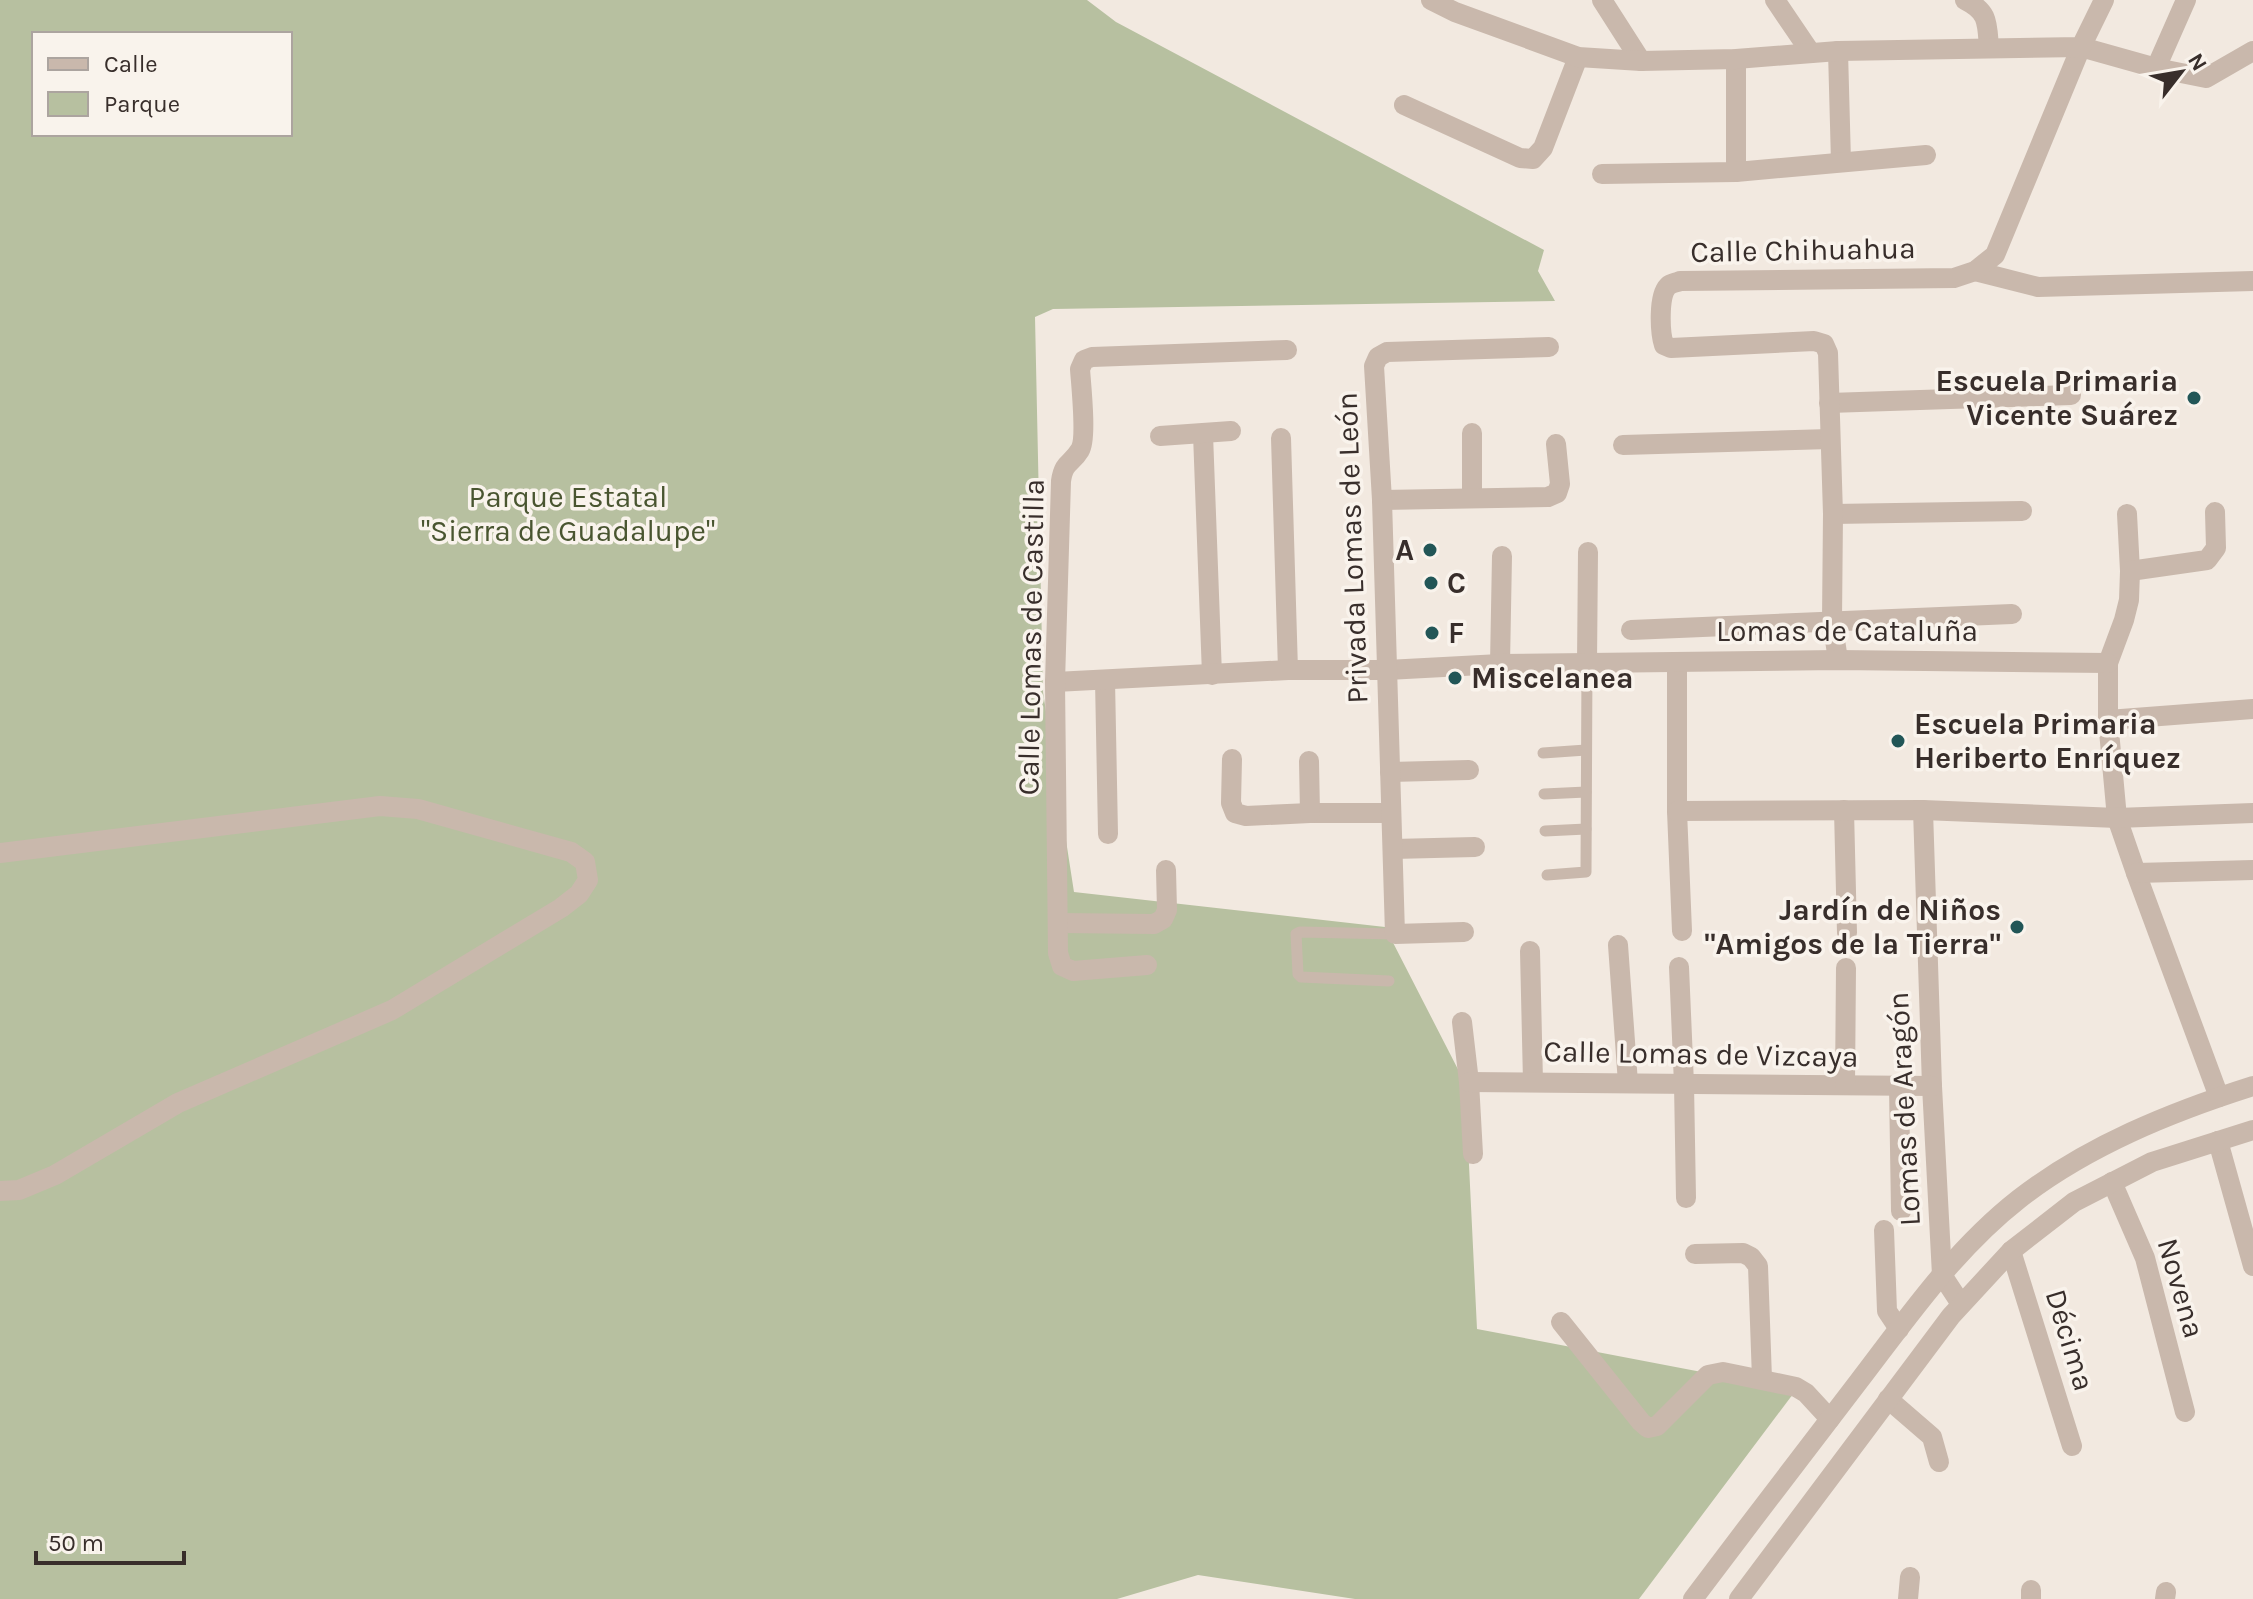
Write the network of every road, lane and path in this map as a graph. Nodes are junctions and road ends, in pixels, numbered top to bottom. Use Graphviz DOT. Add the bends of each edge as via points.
graph roads {
  1 [pos="1431,0"];
  2 [pos="1602,0"];
  3 [pos="1775,0"];
  4 [pos="1965,0"];
  5 [pos="2104,0"];
  6 [pos="2186,0"];
  7 [pos="1459,6"];
  8 [pos="2081,47"];
  9 [pos="1989,48"];
  10 [pos="1838,51"];
  11 [pos="2253,51"];
  12 [pos="1811,53"];
  13 [pos="1578,57"];
  14 [pos="1736,59"];
  15 [pos="1641,61"];
  16 [pos="2156,68"];
  17 [pos="1404,105"];
  18 [pos="1926,155"];
  19 [pos="1841,162"];
  20 [pos="1736,172"];
  21 [pos="1602,174"];
  22 [pos="1975,271"];
  23 [pos="2253,281"];
  24 [pos="1549,347"];
  25 [pos="1287,350"];
  26 [pos="2071,395"];
  27 [pos="1829,403"];
  28 [pos="1231,431"];
  29 [pos="1472,433"];
  30 [pos="1203,434"];
  31 [pos="1160,436"];
  32 [pos="1281,438"];
  33 [pos="1830,439"];
  34 [pos="1556,444"];
  35 [pos="1623,445"];
  36 [pos="1472,497"];
  37 [pos="1382,500"];
  38 [pos="2022,511"];
  39 [pos="2215,512"];
  40 [pos="1833,514"];
  41 [pos="2127,514"];
  42 [pos="1588,552"];
  43 [pos="1502,556"];
  44 [pos="2130,571"];
  45 [pos="2012,614"];
  46 [pos="1832,620"];
  47 [pos="1631,630"];
  48 [pos="1838,660"];
  49 [pos="1677,662"];
  50 [pos="1587,663"];
  51 [pos="2108,663"];
  52 [pos="1500,664"];
  53 [pos="1288,670"];
  54 [pos="1387,670"];
  55 [pos="1212,675"];
  56 [pos="1105,680"];
  57 [pos="1055,682"];
  58 [pos="2253,709"];
  59 [pos="2108,720"];
  60 [pos="1586,750"];
  61 [pos="1543,753"];
  62 [pos="1232,759"];
  63 [pos="1309,761"];
  64 [pos="1469,770"];
  65 [pos="1390,772"];
  66 [pos="1586,792"];
  67 [pos="1544,794"];
  68 [pos="1844,810"];
  69 [pos="1923,810"];
  70 [pos="1677,811"];
  71 [pos="1310,813"];
  72 [pos="1391,813"];
  73 [pos="2253,813"];
  74 [pos="2117,818"];
  75 [pos="1586,829"];
  76 [pos="1545,831"];
  77 [pos="1108,834"];
  78 [pos="1475,847"];
  79 [pos="1393,849"];
  80 [pos="0,853"];
  81 [pos="1166,870"];
  82 [pos="2253,870"];
  83 [pos="2136,873"];
  84 [pos="1547,875"];
  85 [pos="1058,923"];
  86 [pos="1682,931"];
  87 [pos="1464,932"];
  88 [pos="1847,933"];
  89 [pos="1395,934"];
  90 [pos="1618,945"];
  91 [pos="1530,951"];
  92 [pos="1147,965"];
  93 [pos="1679,967"];
  94 [pos="1846,968"];
  95 [pos="1389,981"];
  96 [pos="1462,1022"];
  97 [pos="1469,1082"];
  98 [pos="1533,1082"];
  99 [pos="1628,1083"];
  100 [pos="1684,1084"];
  101 [pos="1845,1085"];
  102 [pos="1899,1086"];
  103 [pos="1932,1086"];
  104 [pos="2253,1086"];
  105 [pos="2219,1097"];
  106 [pos="2253,1130"];
  107 [pos="2218,1141"];
  108 [pos="1473,1154"];
  109 [pos="2112,1182"];
  110 [pos="0,1191"];
  111 [pos="1686,1198"];
  112 [pos="1901,1211"];
  113 [pos="1884,1230"];
  114 [pos="2011,1251"];
  115 [pos="1695,1254"];
  116 [pos="2253,1266"];
  117 [pos="1942,1275"];
  118 [pos="1961,1304"];
  119 [pos="1561,1322"];
  120 [pos="1899,1329"];
  121 [pos="1762,1379"];
  122 [pos="1888,1399"];
  123 [pos="2185,1412"];
  124 [pos="1830,1419"];
  125 [pos="2072,1446"];
  126 [pos="1939,1462"];
  127 [pos="1796,1463"];
  128 [pos="1824,1486"];
  129 [pos="1910,1577"];
  130 [pos="1693,1599"];
  131 [pos="1739,1599"];
  132 [pos="1908,1599"];
  1 -- 7 [label="street"];
  2 -- 15 [label="street"];
  3 -- 12 [label="street"];
  4 -- 9 [label="street" via="1986,17"];
  5 -- 8 [label="street"];
  6 -- 16 [label="street"];
  7 -- 13 [label="street"];
  8 -- 9 [label="street"];
  8 -- 16 [label="street"];
  8 -- 22 [label="street, Calle Chihuahua" via="1995,255"];
  9 -- 10 [label="street"];
  10 -- 12 [label="street"];
  10 -- 19 [label="street"];
  11 -- 16 [label="street" via="2206,78"];
  12 -- 14 [label="street"];
  13 -- 15 [label="street"];
  13 -- 17 [label="street" via="1543,148 1533,159 1520,158"];
  14 -- 15 [label="street"];
  14 -- 20 [label="street"];
  18 -- 19 [label="street"];
  19 -- 20 [label="street"];
  20 -- 21 [label="street"];
  22 -- 23 [label="street" via="2038,287"];
  22 -- 27 [label="street, Calle Chihuahua" via="1954,278 1669,284 1662,295 1664,345 1824,344"];
  24 -- 37 [label="street, Privada Lomas de León" via="1387,352 1378,357 1374,366"];
  25 -- 57 [label="street, Calle Lomas de Castilla" via="1084,360 1082,449 1062,469"];
  26 -- 27 [label="street"];
  27 -- 33 [label="street"];
  28 -- 30 [label="street"];
  29 -- 36 [label="street"];
  30 -- 31 [label="street"];
  30 -- 55 [label="street"];
  32 -- 53 [label="street"];
  33 -- 35 [label="street"];
  33 -- 40 [label="street"];
  34 -- 36 [label="street" via="1557,493"];
  36 -- 37 [label="street"];
  37 -- 54 [label="street, Privada Lomas de León"];
  38 -- 40 [label="street"];
  39 -- 44 [label="street" via="2216,548 2207,560"];
  40 -- 46 [label="street"];
  41 -- 44 [label="street"];
  42 -- 50 [label="street"];
  43 -- 52 [label="street"];
  44 -- 51 [label="street" via="2129,600"];
  45 -- 46 [label="street"];
  46 -- 47 [label="street"];
  46 -- 48 [label="street"];
  48 -- 49 [label="street, Lomas de Cataluña"];
  48 -- 51 [label="street, Lomas de Cataluña"];
  49 -- 50 [label="street, Lomas de Cataluña"];
  49 -- 70 [label="street"];
  50 -- 52 [label="street, Lomas de Cataluña"];
  50 -- 60 [label="lane"];
  51 -- 59 [label="street"];
  52 -- 54 [label="street, Lomas de Cataluña"];
  53 -- 54 [label="street, Lomas de Cataluña"];
  53 -- 55 [label="street, Lomas de Cataluña"];
  54 -- 65 [label="street, Privada Lomas de León"];
  55 -- 56 [label="street, Lomas de Cataluña"];
  56 -- 57 [label="street, Lomas de Cataluña"];
  56 -- 77 [label="street"];
  57 -- 85 [label="street, Calle Lomas de Castilla"];
  58 -- 59 [label="street"];
  59 -- 74 [label="street"];
  60 -- 61 [label="lane"];
  60 -- 66 [label="lane"];
  62 -- 71 [label="street" via="1235,813"];
  63 -- 71 [label="street"];
  64 -- 65 [label="street"];
  65 -- 72 [label="street, Privada Lomas de León"];
  66 -- 67 [label="lane"];
  66 -- 75 [label="lane"];
  68 -- 69 [label="street"];
  68 -- 70 [label="street"];
  68 -- 88 [label="street"];
  69 -- 74 [label="street"];
  69 -- 103 [label="street, Lomas de Aragón"];
  70 -- 86 [label="street"];
  71 -- 72 [label="street"];
  72 -- 79 [label="street, Privada Lomas de León"];
  73 -- 74 [label="street"];
  74 -- 83 [label="street"];
  75 -- 76 [label="lane"];
  75 -- 84 [label="lane" via="1586,872"];
  78 -- 79 [label="street"];
  79 -- 89 [label="street, Privada Lomas de León"];
  80 -- 110 [label="street" via="380,806 418,809 571,852 585,862 588,880 561,908 392,1010 178,1103 55,1175 19,1190"];
  81 -- 85 [label="street" via="1167,910 1154,924"];
  82 -- 83 [label="street"];
  83 -- 105 [label="street"];
  85 -- 92 [label="street, Calle Lomas de Castilla" via="1062,966 1073,971"];
  87 -- 89 [label="street"];
  89 -- 95 [label="lane" via="1296,934 1301,977"];
  90 -- 99 [label="street"];
  91 -- 98 [label="street"];
  93 -- 100 [label="street"];
  94 -- 101 [label="street"];
  96 -- 97 [label="street"];
  97 -- 98 [label="street, Calle Lomas de Vizcaya"];
  97 -- 108 [label="street"];
  98 -- 99 [label="street, Calle Lomas de Vizcaya"];
  99 -- 100 [label="street, Calle Lomas de Vizcaya"];
  100 -- 101 [label="street, Calle Lomas de Vizcaya"];
  100 -- 111 [label="street"];
  101 -- 102 [label="street, Calle Lomas de Vizcaya"];
  102 -- 103 [label="street, Calle Lomas de Vizcaya"];
  102 -- 112 [label="street"];
  103 -- 117 [label="street, Lomas de Aragón"];
  104 -- 105 [label="street"];
  105 -- 117 [label="street" via="2088,1152 2018,1200"];
  106 -- 107 [label="street"];
  107 -- 109 [label="street" via="2152,1162"];
  107 -- 116 [label="street"];
  109 -- 114 [label="street" via="2074,1202"];
  109 -- 123 [label="street, Novena" via="2145,1258"];
  113 -- 120 [label="street" via="1887,1311"];
  114 -- 118 [label="street"];
  114 -- 125 [label="street, Décima"];
  115 -- 121 [label="street" via="1743,1253 1758,1266"];
  117 -- 118 [label="street"];
  117 -- 120 [label="street"];
  118 -- 122 [label="street"];
  119 -- 121 [label="street" via="1648,1428 1657,1426 1708,1375 1723,1372"];
  120 -- 124 [label="street"];
  121 -- 124 [label="street" via="1796,1387"];
  122 -- 126 [label="street" via="1932,1437"];
  122 -- 128 [label="street"];
  124 -- 127 [label="street"];
  127 -- 128 [label="street"];
  127 -- 130 [label="street"];
  128 -- 131 [label="street"];
  129 -- 132 [label="street"];
}
